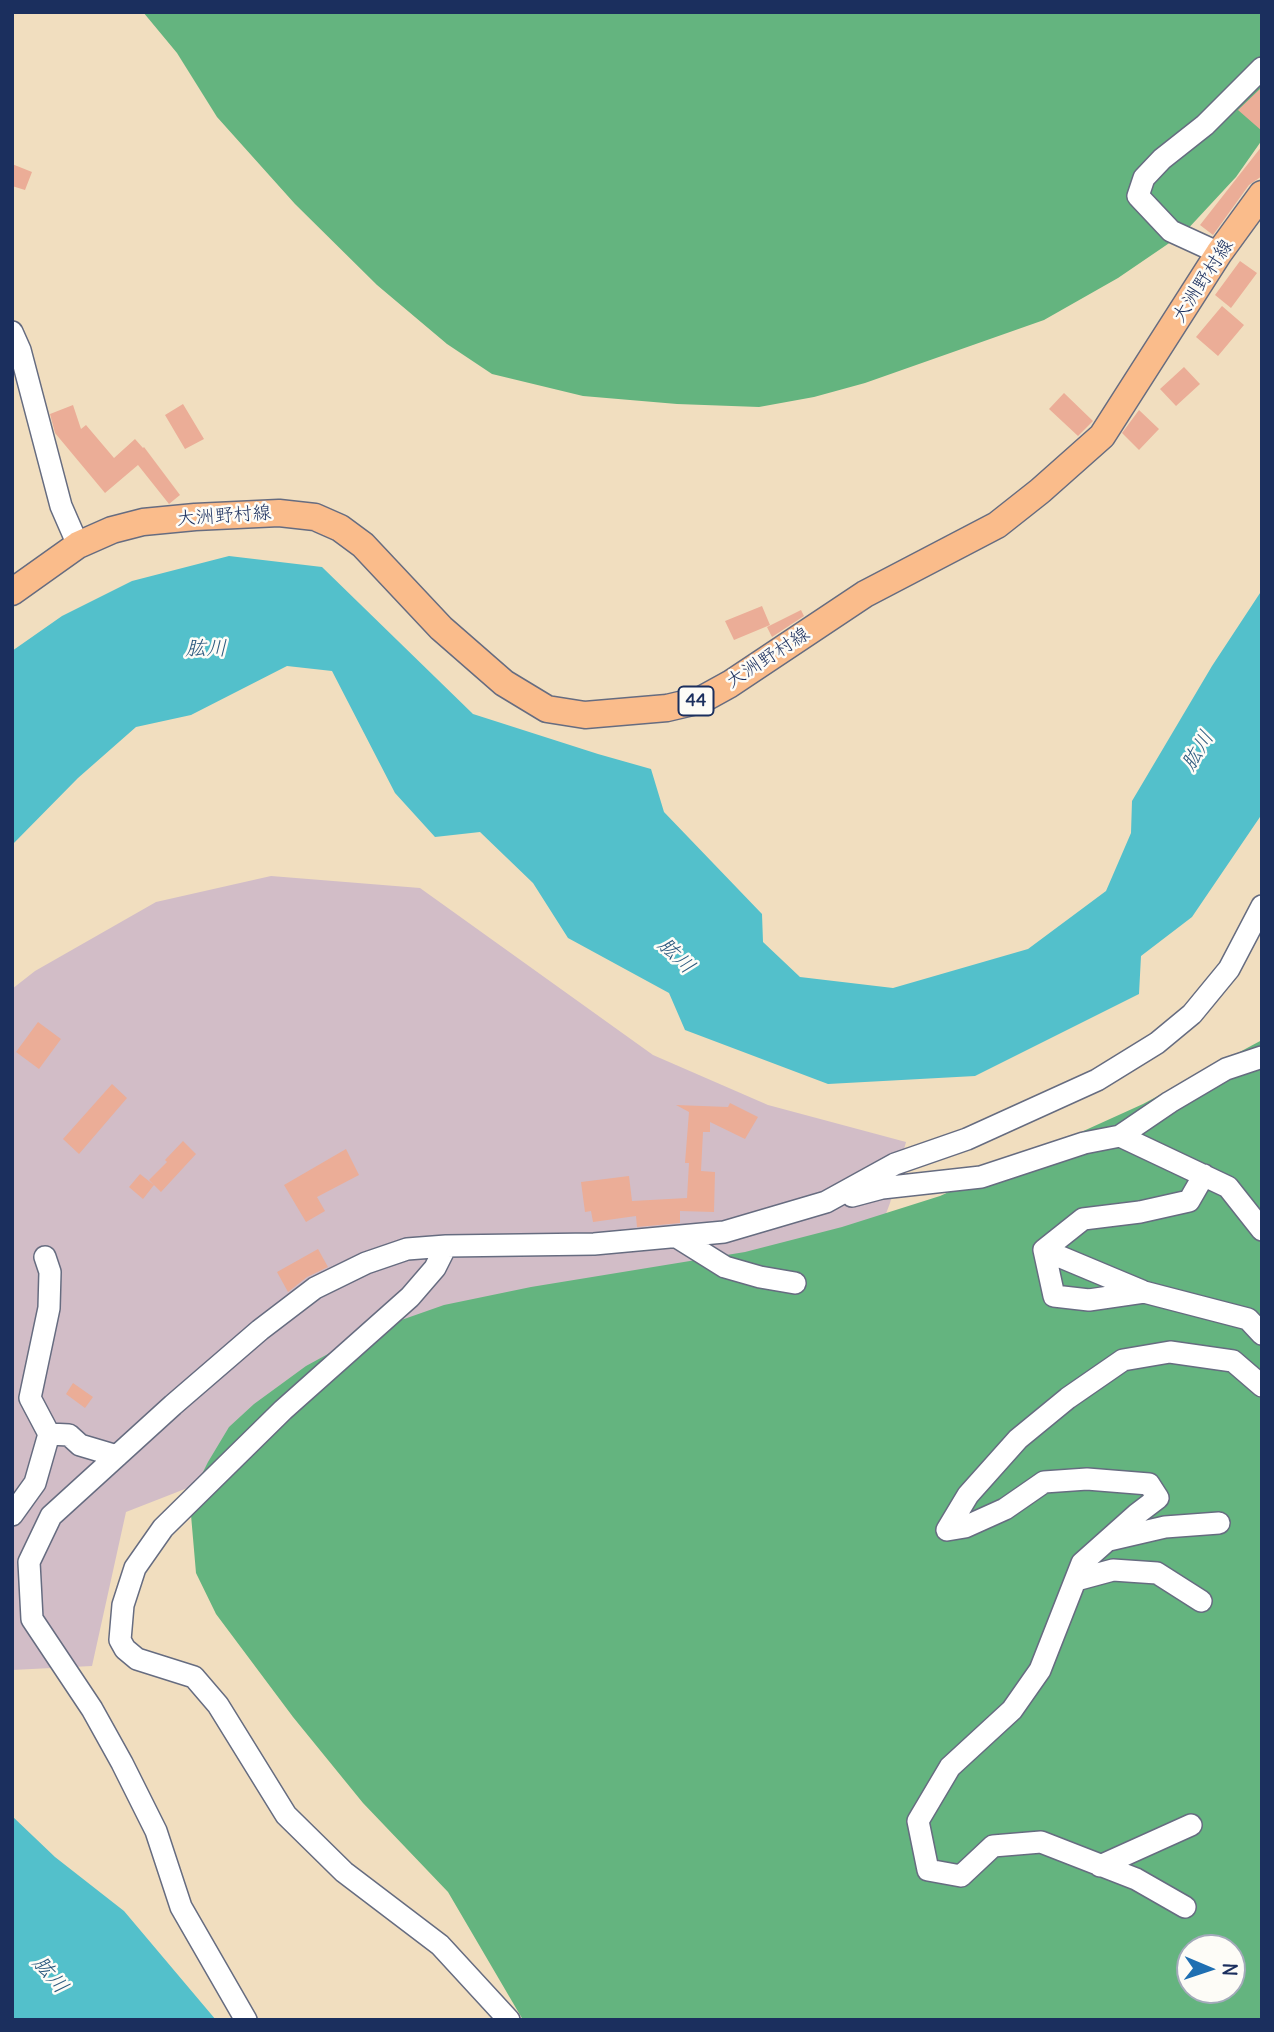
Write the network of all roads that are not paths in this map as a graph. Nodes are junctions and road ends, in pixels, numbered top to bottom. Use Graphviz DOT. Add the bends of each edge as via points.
graph roads {
  1 [pos="1262,68"];
  2 [pos="1262,194"];
  3 [pos="1219,253"];
  4 [pos="12,332"];
  5 [pos="78,545"];
  6 [pos="12,592"];
  7 [pos="1262,906"];
  8 [pos="1262,1057"];
  9 [pos="1120,1136"];
  10 [pos="1204,1175"];
  11 [pos="826,1202"];
  12 [pos="1262,1230"];
  13 [pos="677,1237"];
  14 [pos="446,1246"];
  15 [pos="1044,1250"];
  16 [pos="45,1258"];
  17 [pos="796,1283"];
  18 [pos="1144,1292"];
  19 [pos="1262,1334"];
  20 [pos="1262,1386"];
  21 [pos="49,1434"];
  22 [pos="117,1456"];
  23 [pos="12,1515"];
  24 [pos="1219,1523"];
  25 [pos="1107,1540"];
  26 [pos="1076,1580"];
  27 [pos="1201,1601"];
  28 [pos="1191,1825"];
  29 [pos="1100,1866"];
  30 [pos="1185,1907"];
  31 [pos="246,2020"];
  32 [pos="509,2020"];
  1 -- 3 [label="street" via="1144,178 1138,196 1171,231"];
  2 -- 3 [label="main road, 大洲野村線 / 44"];
  3 -- 5 [label="main road, 大洲野村線 / 44" via="1102,436 1040,491 997,525 865,594 701,700 667,708 585,715 547,709 504,683 441,628 363,545 315,517 279,513 143,522"];
  4 -- 5 [label="street" via="61,506"];
  5 -- 6 [label="main road, 大洲野村線 / 44"];
  7 -- 11 [label="street" via="1229,969 1192,1014 1157,1043 1097,1080 967,1139 895,1164"];
  8 -- 9 [label="street" via="1226,1069"];
  9 -- 10 [label="street"];
  9 -- 11 [label="street" via="981,1177 882,1188"];
  10 -- 12 [label="street" via="1228,1187"];
  10 -- 15 [label="street" via="1189,1201 1083,1219"];
  11 -- 13 [label="street" via="724,1233"];
  13 -- 14 [label="street" via="594,1244"];
  13 -- 17 [label="street" via="725,1268"];
  14 -- 22 [label="street" via="407,1249 315,1288 260,1330"];
  14 -- 32 [label="street" via="435,1268 410,1297 282,1410 163,1528 135,1567 123,1605 120,1640 137,1659 194,1677 218,1705 286,1815 344,1872 440,1945"];
  15 -- 18 [label="street"];
  15 -- 18 [label="street" via="1054,1296 1089,1300"];
  16 -- 21 [label="street" via="50,1272 49,1308 30,1398"];
  18 -- 19 [label="street" via="1248,1319"];
  20 -- 25 [label="street" via="1233,1361 1170,1352 1123,1360 1018,1439 968,1495 947,1530 965,1527 1005,1508 1044,1482 1087,1479 1149,1484 1158,1498"];
  21 -- 22 [label="street" via="69,1435 80,1445"];
  21 -- 23 [label="street" via="35,1483"];
  22 -- 31 [label="street" via="51,1516 29,1562 32,1619 122,1763 156,1831 181,1906"];
  24 -- 25 [label="street" via="1164,1527"];
  25 -- 26 [label="street" via="1082,1563"];
  26 -- 27 [label="street" via="1113,1570 1157,1573"];
  26 -- 29 [label="street" via="1040,1670 1012,1710 950,1767 918,1821 929,1870 961,1876 993,1846 1041,1842"];
  28 -- 29 [label="street"];
  29 -- 30 [label="street" via="1136,1879"];
}
